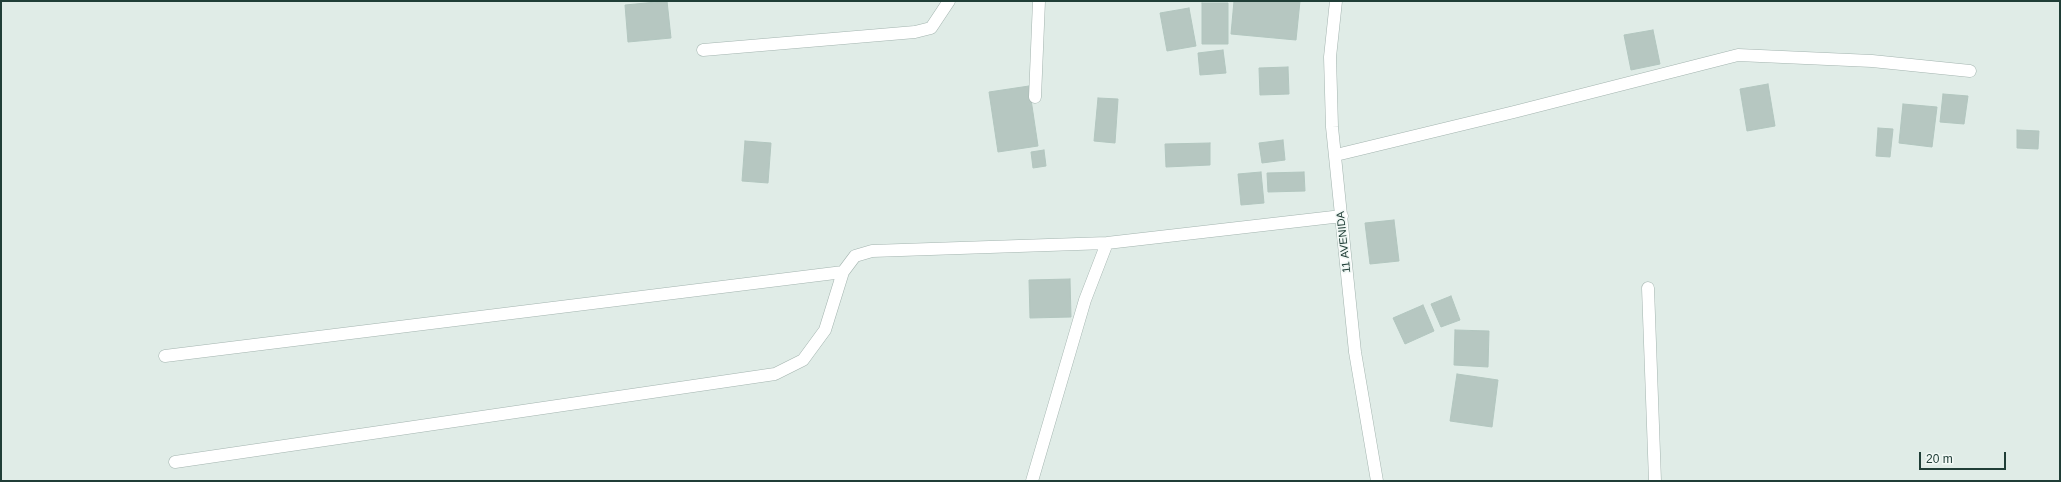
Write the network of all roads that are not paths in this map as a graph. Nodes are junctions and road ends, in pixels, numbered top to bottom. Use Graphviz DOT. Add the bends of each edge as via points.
graph roads {
  1 [pos="949,1"];
  2 [pos="1039,1"];
  3 [pos="1336,1"];
  4 [pos="703,50"];
  5 [pos="1970,71"];
  6 [pos="1035,97"];
  7 [pos="1336,154"];
  8 [pos="1342,216"];
  9 [pos="1107,243"];
  10 [pos="843,272"];
  11 [pos="1648,288"];
  12 [pos="165,356"];
  13 [pos="175,462"];
  14 [pos="1032,481"];
  15 [pos="1378,481"];
  16 [pos="1655,481"];
  1 -- 4 [label="street" via="931,28 915,32"];
  2 -- 6 [label="street"];
  3 -- 7 [label="street, 11 AVENIDA" via="1330,57 1332,127"];
  5 -- 7 [label="street" via="1872,61 1738,55"];
  7 -- 8 [label="street, 11 AVENIDA"];
  8 -- 9 [label="street"];
  8 -- 15 [label="street, 11 AVENIDA" via="1355,352"];
  9 -- 10 [label="street" via="872,251 855,256"];
  9 -- 14 [label="street" via="1085,300"];
  10 -- 12 [label="street"];
  10 -- 13 [label="street" via="825,330 803,360 775,374"];
  11 -- 16 [label="street"];
}
